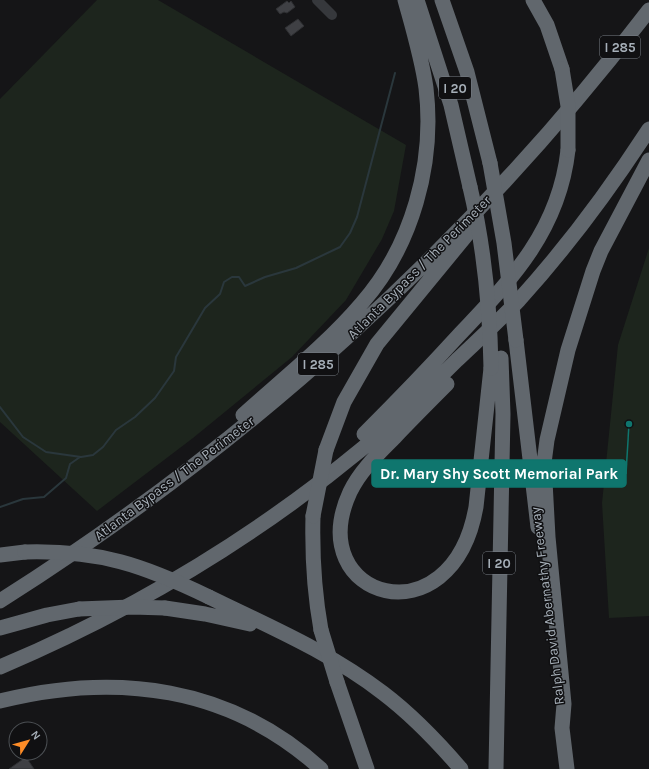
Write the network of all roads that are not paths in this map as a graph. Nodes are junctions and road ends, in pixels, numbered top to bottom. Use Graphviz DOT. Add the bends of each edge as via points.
graph roads {
  1 [pos="317,0"];
  2 [pos="405,0"];
  3 [pos="417,0"];
  4 [pos="426,0"];
  5 [pos="442,0"];
  6 [pos="533,0"];
  7 [pos="649,10"];
  8 [pos="332,14"];
  9 [pos="649,129"];
  10 [pos="649,160"];
  11 [pos="474,182"];
  12 [pos="479,210"];
  13 [pos="518,301"];
  14 [pos="496,363"];
  15 [pos="311,488"];
  16 [pos="144,503"];
  17 [pos="0,555"];
  18 [pos="0,601"];
  19 [pos="0,628"];
  20 [pos="296,640"];
  21 [pos="0,668"];
  22 [pos="0,701"];
  23 [pos="562,728"];
  24 [pos="321,769"];
  25 [pos="367,769"];
  26 [pos="461,769"];
  27 [pos="496,769"];
  28 [pos="567,769"];
  1 -- 8 [label="street"];
  2 -- 16 [label="highway" via="426,88 427,135 422,180 413,213 396,254 378,283 336,331"];
  3 -- 11 [label="highway"];
  4 -- 11 [label="highway, I 20" via="458,97"];
  5 -- 23 [label="highway, Ralph David Abernathy Freeway / I 20, bridge" via="467,72 490,163 504,243"];
  6 -- 15 [label="highway, bridge" via="547,25 562,69 568,106 568,150 564,174 556,203 543,233 521,267 410,388"];
  7 -- 12 [label="highway, Atlanta Bypass / The Perimeter / I 285" via="590,84"];
  9 -- 13 [label="highway" via="572,238"];
  10 -- 23 [label="highway" via="593,271 568,350 547,440 545,485 564,704"];
  11 -- 14 [label="highway, I 20" via="491,255"];
  12 -- 16 [label="highway, Atlanta Bypass / The Perimeter / I 285" via="399,290 327,356 237,432"];
  12 -- 25 [label="highway, bridge" via="468,235 389,328 365,362 344,402 326,450 313,516 315,594 321,630"];
  13 -- 14 [label="highway" via="467,364 368,464 350,492 341,526 342,548 355,572 372,586 397,592 423,588 442,576 463,549 476,507"];
  13 -- 15 [label="highway" via="398,417"];
  14 -- 27 [label="highway, I 20" via="503,414"];
  15 -- 21 [label="highway" via="239,539 161,587 65,638"];
  16 -- 18 [label="highway, Atlanta Bypass / The Perimeter / I 285"];
  17 -- 20 [label="highway, bridge" via="70,552 119,560 152,570"];
  19 -- 20 [label="highway, bridge" via="47,615 79,610 166,608 250,624"];
  20 -- 26 [label="highway" via="384,693 425,729"];
  22 -- 24 [label="highway" via="85,686 140,688 173,693 206,702 238,715 287,742"];
  23 -- 28 [label="highway, I 20"];
}
